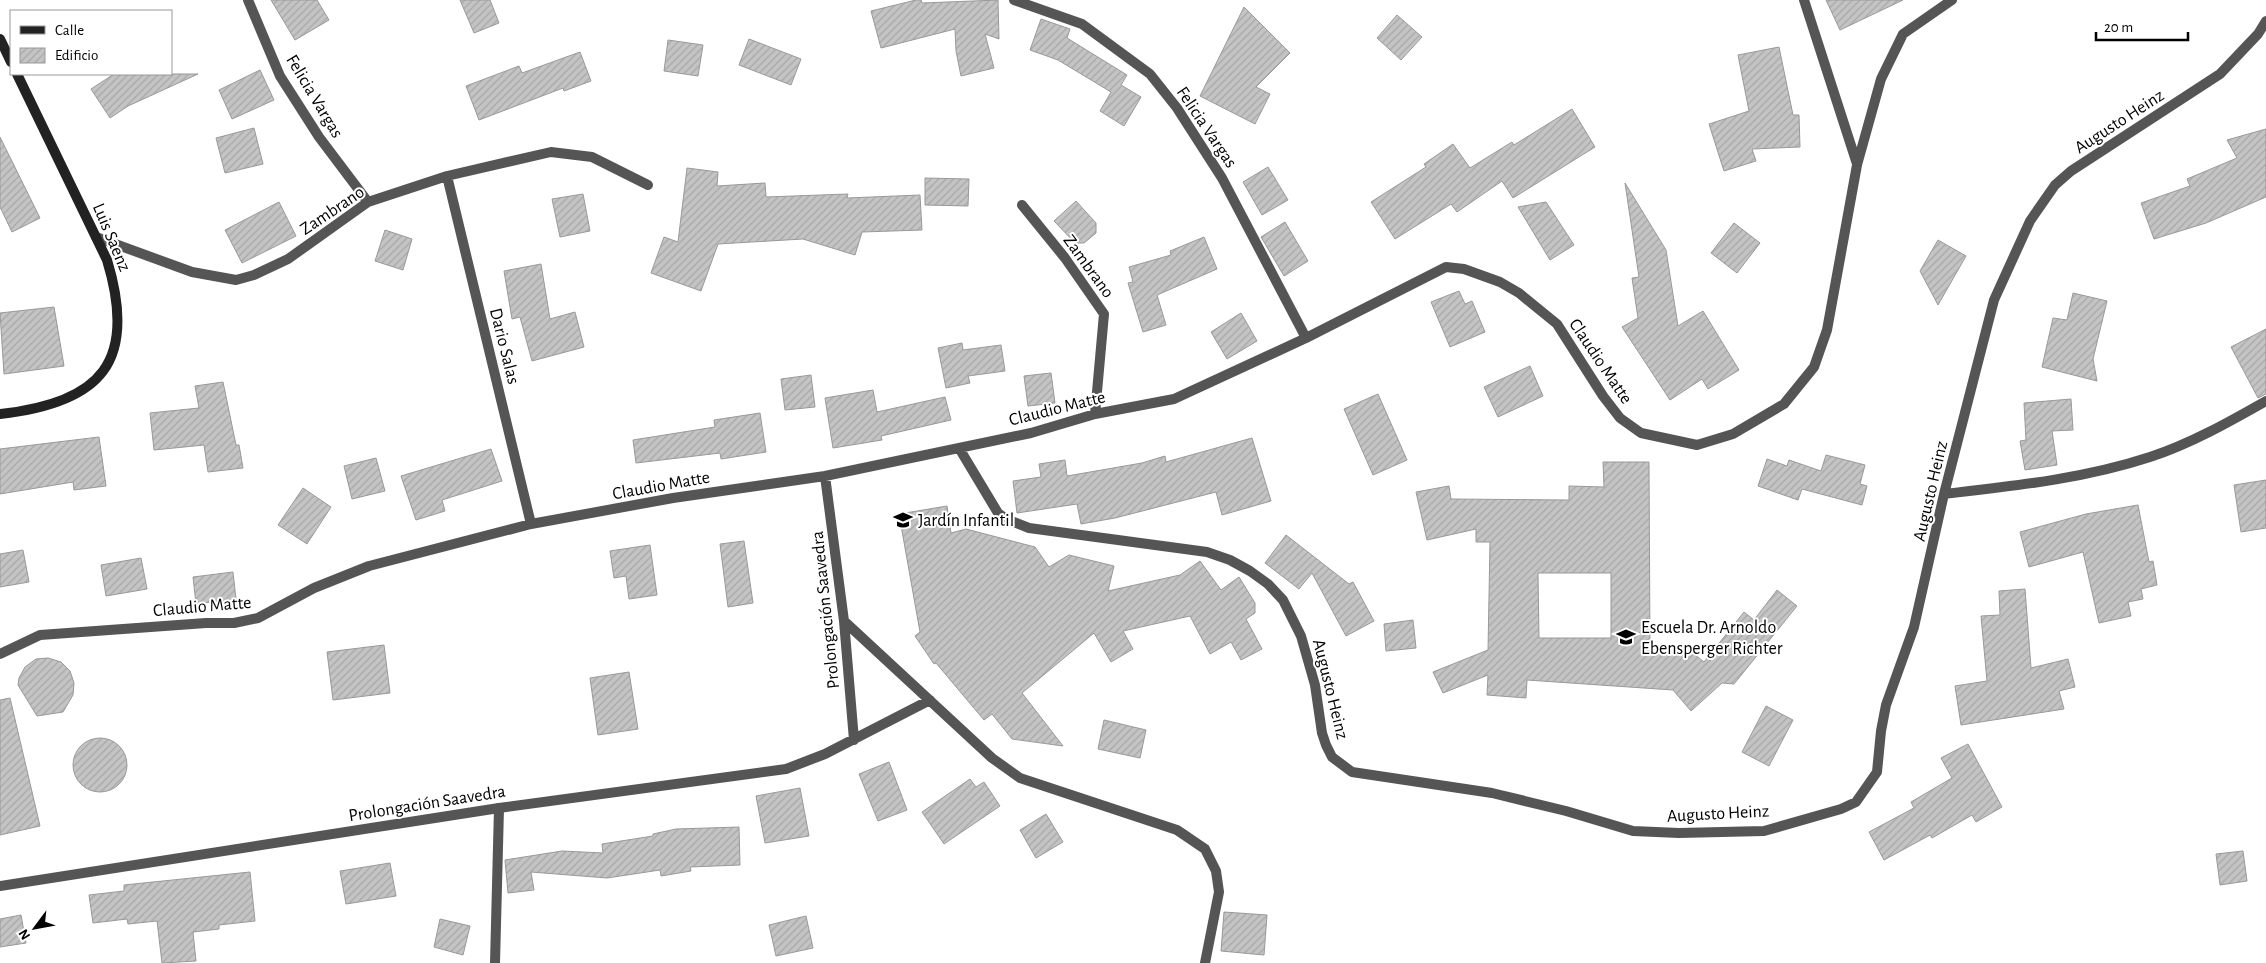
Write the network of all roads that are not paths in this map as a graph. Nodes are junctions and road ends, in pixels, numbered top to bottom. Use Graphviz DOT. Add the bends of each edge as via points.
graph roads {
  1 [pos="248,0"];
  2 [pos="1014,0"];
  3 [pos="1804,0"];
  4 [pos="1952,0"];
  5 [pos="2266,21"];
  6 [pos="0,39"];
  7 [pos="10,60"];
  8 [pos="17,75"];
  9 [pos="1857,165"];
  10 [pos="447,176"];
  11 [pos="648,184"];
  12 [pos="368,202"];
  13 [pos="1022,205"];
  14 [pos="96,237"];
  15 [pos="1306,338"];
  16 [pos="2266,401"];
  17 [pos="0,414"];
  18 [pos="1095,414"];
  19 [pos="958,448"];
  20 [pos="825,476"];
  21 [pos="1944,494"];
  22 [pos="531,524"];
  23 [pos="844,621"];
  24 [pos="0,654"];
  25 [pos="930,700"];
  26 [pos="854,740"];
  27 [pos="499,808"];
  28 [pos="0,886"];
  29 [pos="495,963"];
  30 [pos="1205,963"];
  1 -- 12 [label="street, Felicia Vargas" via="280,76 319,137"];
  2 -- 15 [label="street, Felicia Vargas" via="1082,24 1150,74 1177,108 1222,178"];
  3 -- 9 [label="street, Claudio Matte"];
  4 -- 9 [label="street, Claudio Matte" via="1903,34 1880,79"];
  5 -- 21 [label="street, Augusto Heinz" via="2220,74 2071,171 2042,202 1994,300"];
  6 -- 7 [label="main road"];
  8 -- 14 [label="main road, Luis Saenz"];
  9 -- 15 [label="street, Claudio Matte" via="1837,283 1827,330 1814,368 1784,404 1713,442 1697,445 1640,433 1620,418 1602,396 1557,324 1500,282 1464,269 1446,268"];
  10 -- 11 [label="street, Zambrano" via="551,152 592,157"];
  10 -- 12 [label="street, Zambrano"];
  10 -- 22 [label="street, Dario Salas"];
  12 -- 14 [label="street, Zambrano" via="288,259 236,280 192,272"];
  13 -- 18 [label="street, Zambrano" via="1104,314"];
  14 -- 17 [label="main road, Luis Saenz" via="108,260 119,318 118,335 104,369 92,384 62,402"];
  15 -- 18 [label="street, Claudio Matte" via="1174,399"];
  16 -- 21 [label="street" via="2228,423 2151,457 2076,477"];
  18 -- 19 [label="street, Claudio Matte" via="1031,433"];
  19 -- 20 [label="street, Claudio Matte"];
  19 -- 21 [label="street, Augusto Heinz" via="991,504 1006,519 1029,528 1207,552 1230,560 1268,584 1283,600 1301,636 1326,745 1332,757 1352,772 1492,793 1633,831 1679,834 1764,831 1856,802 1877,772 1886,705 1914,627"];
  20 -- 22 [label="street, Claudio Matte" via="673,498"];
  20 -- 23 [label="street, Prolongación Saavedra"];
  22 -- 24 [label="street, Claudio Matte" via="369,566 314,588 258,618 234,623 206,622 40,634"];
  23 -- 25 [label="street"];
  23 -- 26 [label="street, Prolongación Saavedra"];
  25 -- 26 [label="street, Prolongación Saavedra"];
  25 -- 30 [label="street" via="992,758 1020,778 1177,830 1205,849 1216,871 1219,892"];
  26 -- 27 [label="street, Prolongación Saavedra" via="779,770"];
  27 -- 28 [label="street, Prolongación Saavedra"];
  27 -- 29 [label="street"];
}
